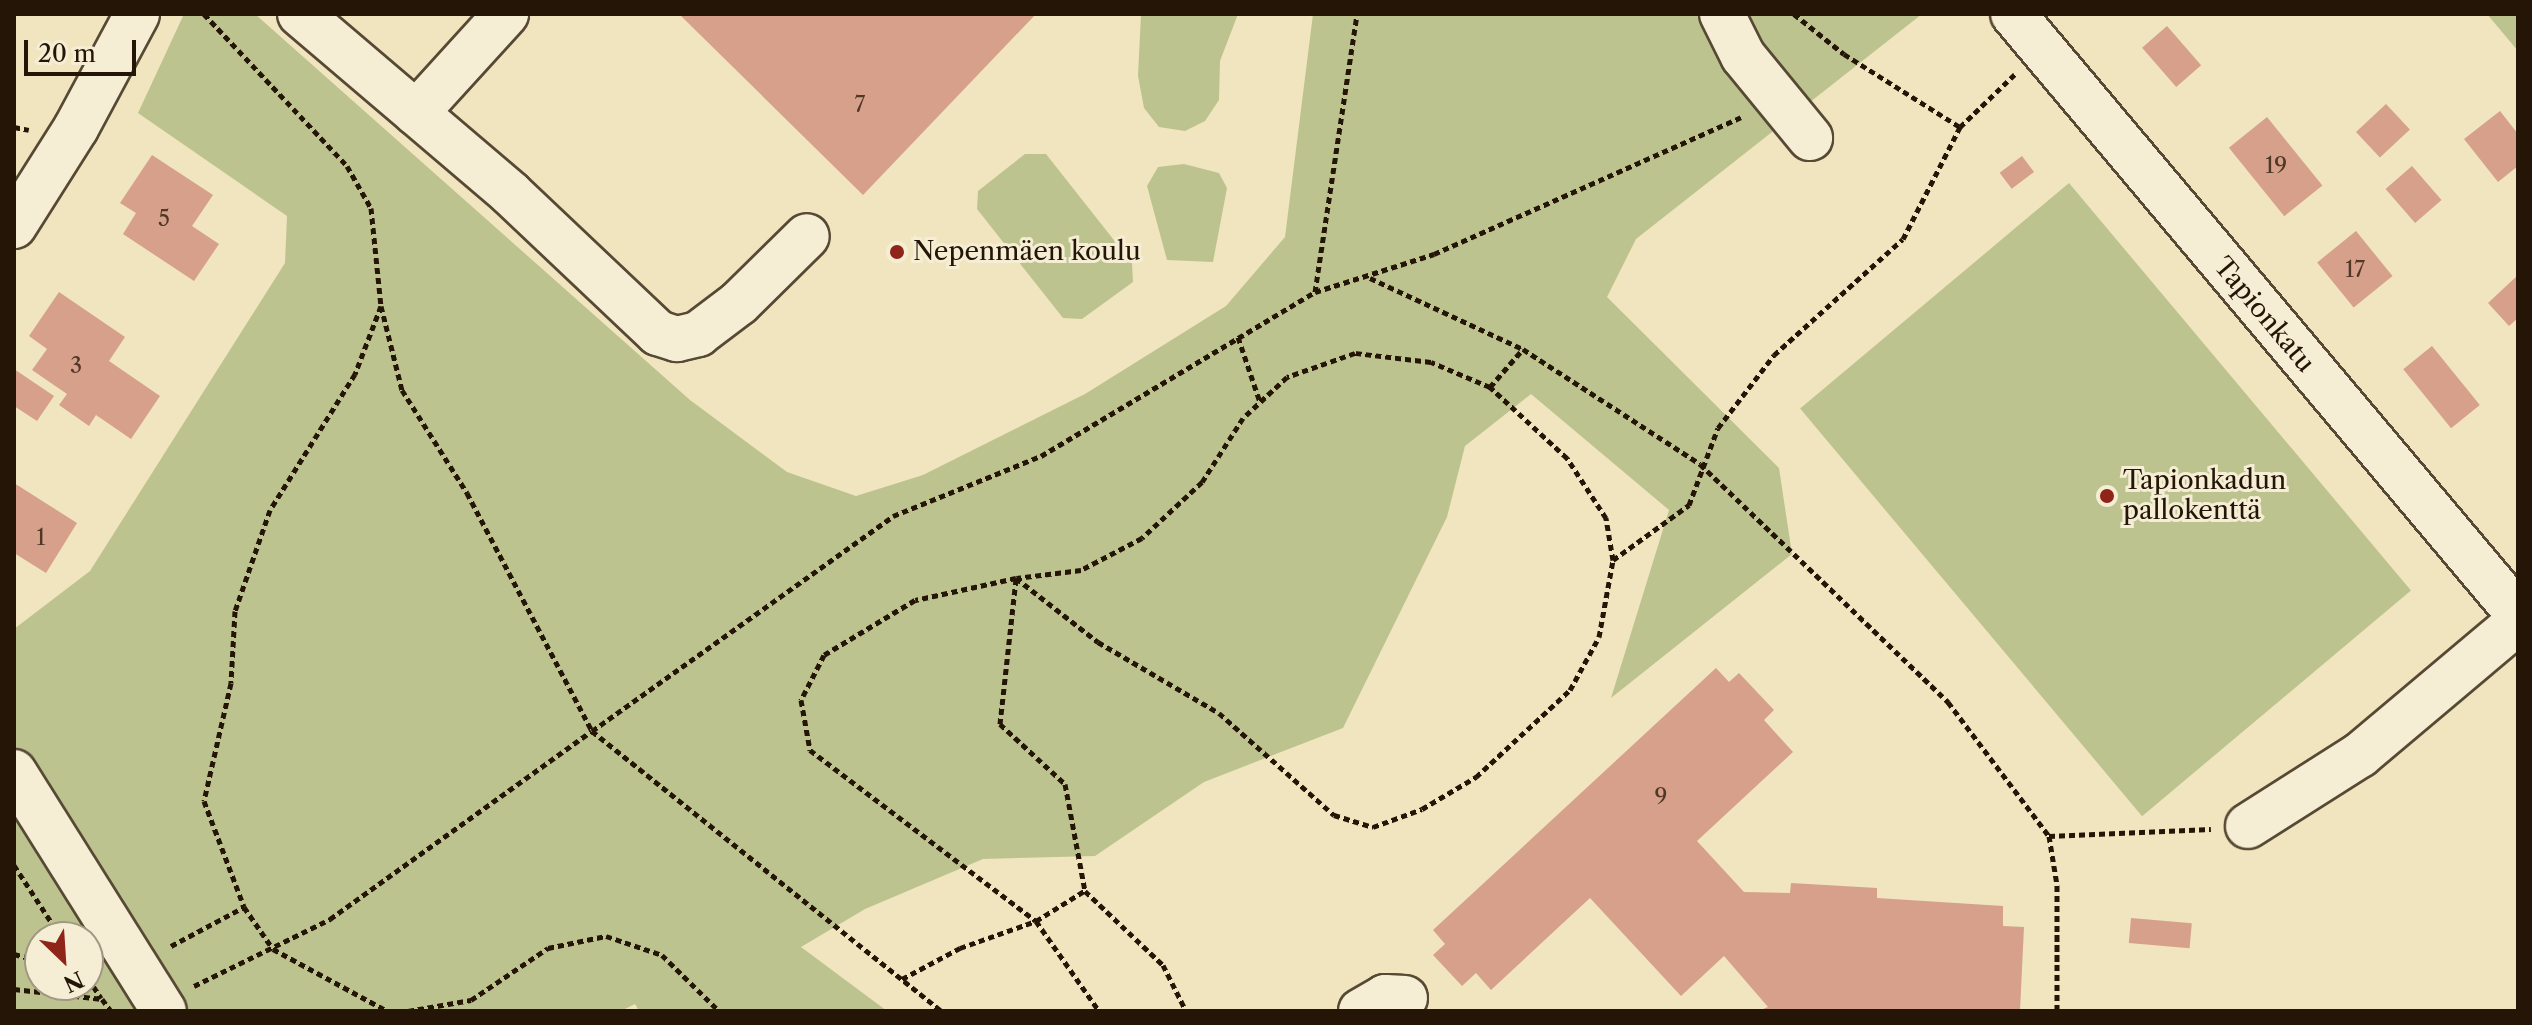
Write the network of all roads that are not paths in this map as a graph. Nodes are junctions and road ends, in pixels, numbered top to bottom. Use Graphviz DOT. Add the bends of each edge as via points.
graph roads {
  1 [pos="137,14"];
  2 [pos="300,14"];
  3 [pos="506,14"];
  4 [pos="1722,14"];
  5 [pos="2021,23"];
  6 [pos="416,113"];
  7 [pos="1810,138"];
  8 [pos="30,168"];
  9 [pos="14,226"];
  10 [pos="807,236"];
  11 [pos="2518,614"];
  12 [pos="2518,622"];
  13 [pos="14,772"];
  14 [pos="2248,826"];
  15 [pos="1405,998"];
  16 [pos="162,1009"];
  17 [pos="1361,1011"];
  1 -- 8 [label="street"];
  2 -- 6 [label="street"];
  3 -- 6 [label="street"];
  4 -- 7 [label="street" via="1743,56"];
  5 -- 11 [label="street, Tapionkatu"];
  6 -- 10 [label="street" via="658,333 677,339 698,334 739,303"];
  8 -- 9 [label="street"];
  12 -- 14 [label="street" via="2360,755"];
  13 -- 16 [label="street"];
  15 -- 17 [label="street" via="1385,997"];
}
